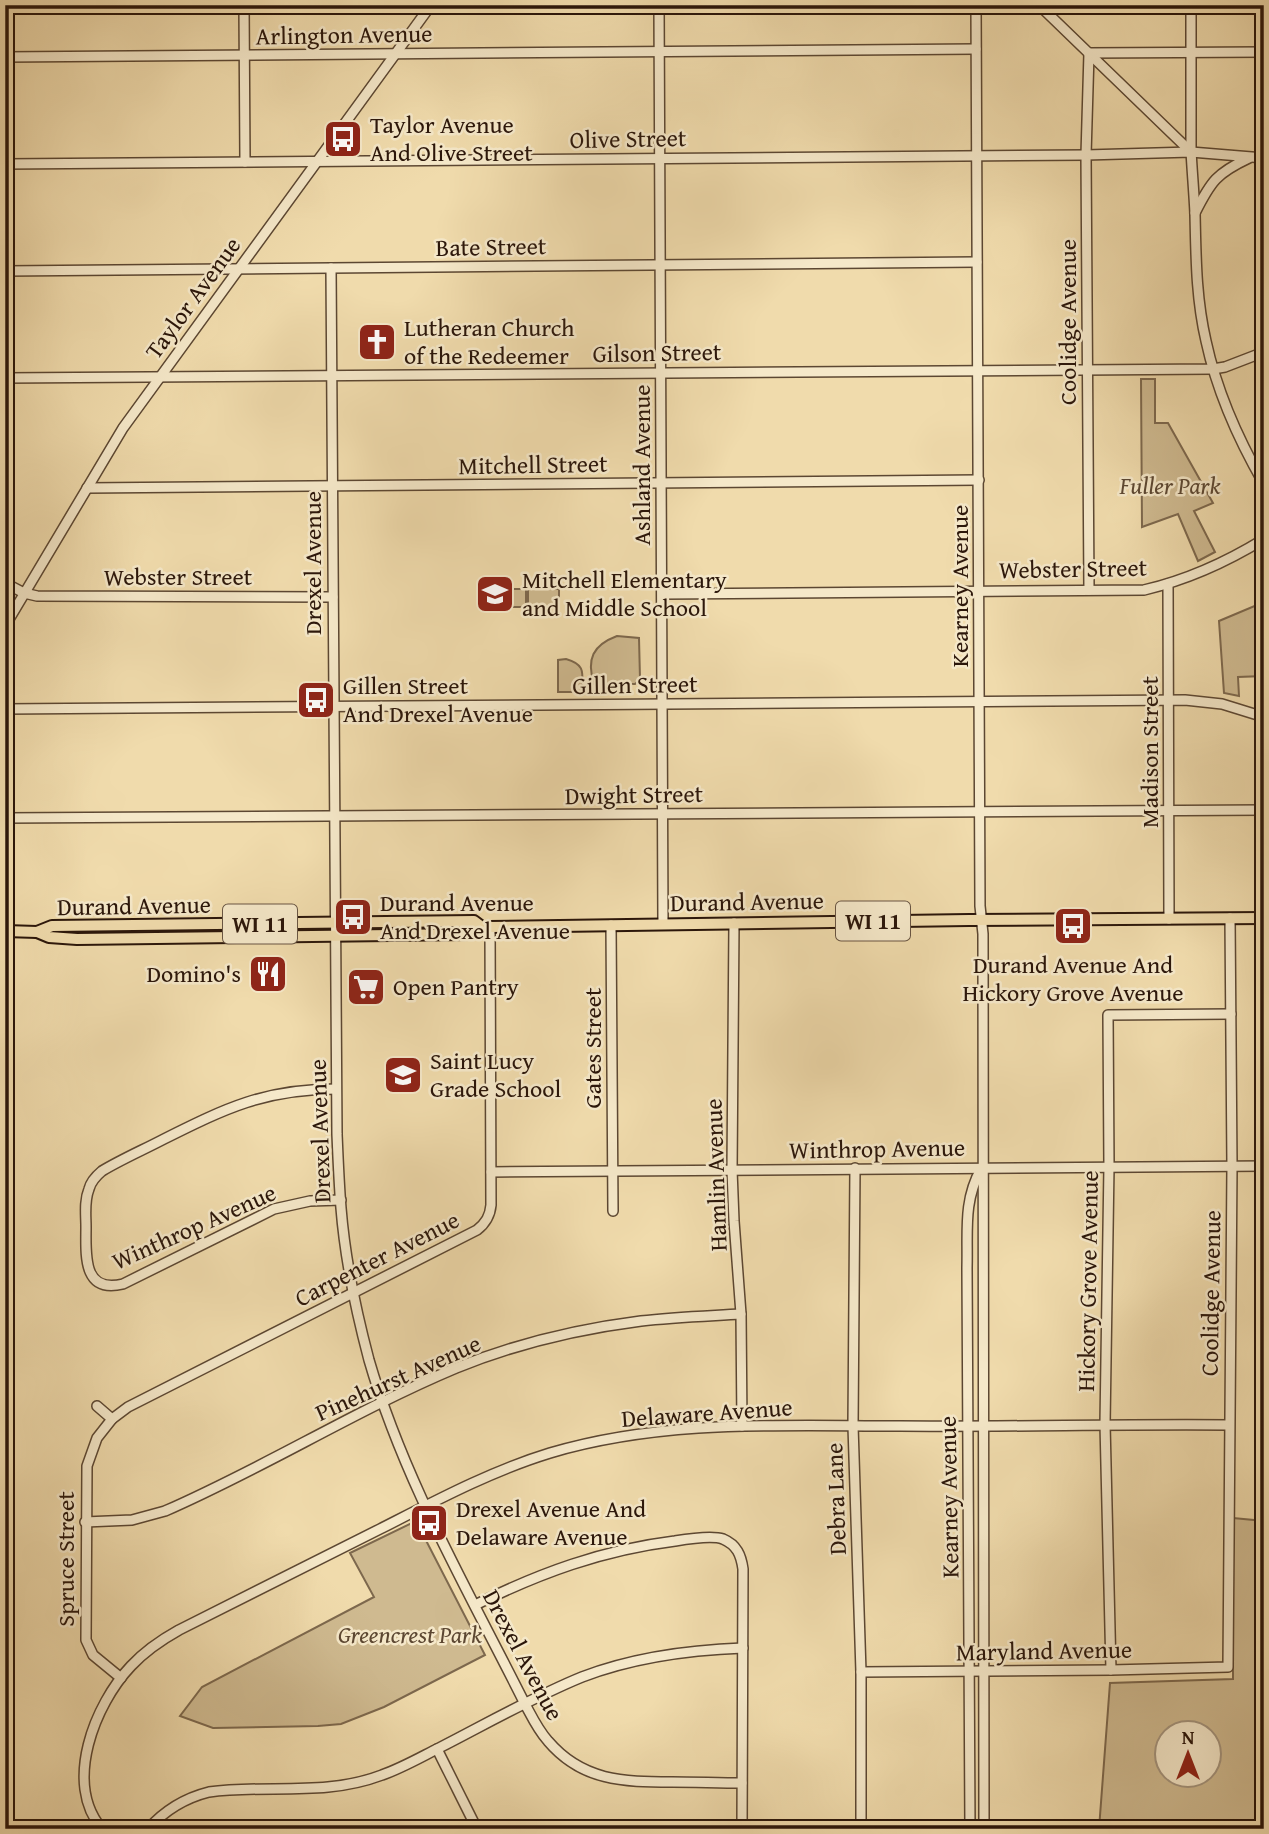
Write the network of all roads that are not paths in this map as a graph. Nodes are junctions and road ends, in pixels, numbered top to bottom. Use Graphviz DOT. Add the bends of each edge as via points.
graph roads {
  1 [pos="244,5"];
  2 [pos="431,5"];
  3 [pos="659,5"];
  4 [pos="976,5"];
  5 [pos="1039,5"];
  6 [pos="1191,5"];
  7 [pos="976,49"];
  8 [pos="659,52"];
  9 [pos="1191,52"];
  10 [pos="1264,52"];
  11 [pos="1089,53"];
  12 [pos="396,54"];
  13 [pos="244,55"];
  14 [pos="5,57"];
  15 [pos="1191,152"];
  16 [pos="977,155"];
  17 [pos="1086,155"];
  18 [pos="1251,157"];
  19 [pos="660,158"];
  20 [pos="1264,158"];
  21 [pos="317,161"];
  22 [pos="245,162"];
  23 [pos="5,164"];
  24 [pos="1195,213"];
  25 [pos="978,262"];
  26 [pos="661,265"];
  27 [pos="331,268"];
  28 [pos="239,269"];
  29 [pos="5,271"];
  30 [pos="1264,352"];
  31 [pos="1087,369"];
  32 [pos="1213,369"];
  33 [pos="978,370"];
  34 [pos="661,373"];
  35 [pos="331,376"];
  36 [pos="160,377"];
  37 [pos="5,378"];
  38 [pos="979,480"];
  39 [pos="662,483"];
  40 [pos="1264,484"];
  41 [pos="332,486"];
  42 [pos="87,488"];
  43 [pos="1264,539"];
  44 [pos="5,583"];
  45 [pos="1168,584"];
  46 [pos="1089,590"];
  47 [pos="979,591"];
  48 [pos="24,593"];
  49 [pos="663,594"];
  50 [pos="332,597"];
  51 [pos="5,626"];
  52 [pos="980,701"];
  53 [pos="1169,701"];
  54 [pos="663,704"];
  55 [pos="333,707"];
  56 [pos="5,709"];
  57 [pos="1264,717"];
  58 [pos="1170,810"];
  59 [pos="1264,810"];
  60 [pos="981,811"];
  61 [pos="662,814"];
  62 [pos="334,817"];
  63 [pos="5,818"];
  64 [pos="1230,918"];
  65 [pos="1264,918"];
  66 [pos="1169,919"];
  67 [pos="981,920"];
  68 [pos="335,923"];
  69 [pos="734,923"];
  70 [pos="663,924"];
  71 [pos="611,925"];
  72 [pos="486,927"];
  73 [pos="5,931"];
  74 [pos="37,932"];
  75 [pos="335,936"];
  76 [pos="1231,1014"];
  77 [pos="336,1089"];
  78 [pos="1109,1166"];
  79 [pos="1232,1166"];
  80 [pos="1264,1166"];
  81 [pos="982,1167"];
  82 [pos="855,1168"];
  83 [pos="732,1170"];
  84 [pos="613,1171"];
  85 [pos="491,1172"];
  86 [pos="341,1200"];
  87 [pos="613,1211"];
  88 [pos="354,1293"];
  89 [pos="741,1314"];
  90 [pos="383,1402"];
  91 [pos="97,1406"];
  92 [pos="112,1419"];
  93 [pos="1105,1424"];
  94 [pos="1229,1425"];
  95 [pos="742,1426"];
  96 [pos="853,1426"];
  97 [pos="967,1426"];
  98 [pos="983,1426"];
  99 [pos="100,1433"];
  100 [pos="425,1506"];
  101 [pos="85,1522"];
  102 [pos="475,1605"];
  103 [pos="743,1648"];
  104 [pos="1228,1667"];
  105 [pos="970,1671"];
  106 [pos="984,1671"];
  107 [pos="1111,1671"];
  108 [pos="861,1672"];
  109 [pos="121,1678"];
  110 [pos="525,1704"];
  111 [pos="437,1749"];
  112 [pos="743,1783"];
  113 [pos="103,1829"];
  114 [pos="148,1829"];
  115 [pos="477,1829"];
  116 [pos="742,1829"];
  117 [pos="861,1829"];
  118 [pos="970,1829"];
  119 [pos="984,1829"];
  1 -- 13 [label="street"];
  2 -- 12 [label="street, Taylor Avenue"];
  3 -- 8 [label="street, Ashland Avenue"];
  4 -- 7 [label="street, Kearney Avenue"];
  5 -- 11 [label="street"];
  6 -- 9 [label="street"];
  7 -- 8 [label="street, Arlington Avenue"];
  7 -- 16 [label="street, Kearney Avenue"];
  8 -- 12 [label="street, Arlington Avenue"];
  8 -- 19 [label="street, Ashland Avenue"];
  9 -- 10 [label="street"];
  9 -- 11 [label="street"];
  9 -- 15 [label="street"];
  11 -- 15 [label="street"];
  11 -- 17 [label="street, Coolidge Avenue"];
  12 -- 13 [label="street, Arlington Avenue"];
  12 -- 21 [label="street, Taylor Avenue"];
  13 -- 14 [label="street, Arlington Avenue"];
  13 -- 22 [label="street"];
  15 -- 17 [label="street, Olive Street"];
  15 -- 18 [label="street, Olive Street"];
  15 -- 24 [label="street"];
  16 -- 17 [label="street, Olive Street"];
  16 -- 19 [label="street, Olive Street"];
  16 -- 25 [label="street, Kearney Avenue"];
  17 -- 31 [label="street, Coolidge Avenue"];
  18 -- 20 [label="street, Olive Street"];
  18 -- 24 [label="street" via="1215,178"];
  19 -- 21 [label="street, Olive Street"];
  19 -- 26 [label="street, Ashland Avenue"];
  21 -- 22 [label="street, Olive Street"];
  21 -- 28 [label="street, Taylor Avenue"];
  22 -- 23 [label="street, Olive Street"];
  24 -- 32 [label="street" via="1198,301"];
  25 -- 26 [label="street, Bate Street"];
  25 -- 33 [label="street, Kearney Avenue"];
  26 -- 27 [label="street, Bate Street"];
  26 -- 34 [label="street, Ashland Avenue"];
  27 -- 28 [label="street, Bate Street"];
  27 -- 35 [label="street, Drexel Avenue"];
  28 -- 29 [label="street, Bate Street"];
  28 -- 36 [label="street, Taylor Avenue"];
  30 -- 32 [label="street, Gilson Street"];
  31 -- 32 [label="street, Gilson Street"];
  31 -- 33 [label="street, Gilson Street"];
  31 -- 46 [label="street, Coolidge Avenue"];
  32 -- 40 [label="street" via="1243,448"];
  33 -- 34 [label="street, Gilson Street"];
  33 -- 38 [label="street, Kearney Avenue"];
  34 -- 35 [label="street, Gilson Street"];
  34 -- 39 [label="street, Ashland Avenue"];
  35 -- 36 [label="street, Gilson Street"];
  35 -- 41 [label="street, Drexel Avenue"];
  36 -- 37 [label="street, Gilson Street"];
  36 -- 42 [label="street, Taylor Avenue"];
  38 -- 39 [label="street, Mitchell Street"];
  38 -- 47 [label="street, Kearney Avenue"];
  39 -- 41 [label="street, Mitchell Street"];
  39 -- 49 [label="street, Ashland Avenue"];
  41 -- 42 [label="street, Mitchell Street"];
  41 -- 50 [label="street, Drexel Avenue"];
  42 -- 48 [label="street, Taylor Avenue"];
  43 -- 45 [label="street, Webster Street" via="1219,565"];
  44 -- 48 [label="street"];
  45 -- 46 [label="street, Webster Street" via="1144,590"];
  45 -- 53 [label="street, Madison Street"];
  46 -- 47 [label="street, Webster Street"];
  47 -- 49 [label="street, Webster Street"];
  47 -- 52 [label="street, Kearney Avenue"];
  48 -- 50 [label="street, Webster Street"];
  48 -- 51 [label="street, Taylor Avenue"];
  49 -- 54 [label="street, Ashland Avenue"];
  50 -- 55 [label="street, Drexel Avenue"];
  52 -- 53 [label="street, Gillen Street"];
  52 -- 54 [label="street, Gillen Street"];
  52 -- 60 [label="street, Kearney Avenue"];
  53 -- 57 [label="street, Gillen Street" via="1222,704"];
  53 -- 58 [label="street, Madison Street"];
  54 -- 55 [label="street, Gillen Street"];
  54 -- 61 [label="street, Ashland Avenue"];
  55 -- 56 [label="street, Gillen Street"];
  55 -- 62 [label="street, Drexel Avenue"];
  58 -- 59 [label="street, Dwight Street"];
  58 -- 60 [label="street, Dwight Street"];
  58 -- 66 [label="street, Madison Street"];
  60 -- 61 [label="street, Dwight Street"];
  60 -- 67 [label="street, Kearney Avenue"];
  61 -- 62 [label="street, Dwight Street"];
  61 -- 70 [label="street, Ashland Avenue"];
  62 -- 63 [label="street, Dwight Street"];
  62 -- 68 [label="street, Drexel Avenue"];
  64 -- 65 [label="main road, Durand Avenue / WI 11"];
  64 -- 66 [label="main road, Durand Avenue / WI 11"];
  64 -- 76 [label="street, Coolidge Avenue"];
  66 -- 67 [label="main road, Durand Avenue / WI 11"];
  67 -- 69 [label="main road, Durand Avenue / WI 11"];
  67 -- 81 [label="street, Kearney Avenue"];
  68 -- 72 [label="main road, Durand Avenue / WI 11" via="474,921"];
  68 -- 74 [label="main road, Durand Avenue / WI 11" via="52,926"];
  68 -- 75 [label="street, Drexel Avenue"];
  69 -- 70 [label="main road, Durand Avenue / WI 11"];
  69 -- 83 [label="street, Hamlin Avenue"];
  70 -- 71 [label="main road, Durand Avenue / WI 11"];
  71 -- 72 [label="main road, Durand Avenue / WI 11"];
  71 -- 84 [label="street, Gates Street"];
  72 -- 75 [label="main road, Durand Avenue / WI 11" via="472,934"];
  72 -- 85 [label="street, Carpenter Avenue"];
  73 -- 74 [label="main road, Durand Avenue / WI 11"];
  74 -- 75 [label="main road, Durand Avenue / WI 11" via="77,939"];
  75 -- 77 [label="street, Drexel Avenue"];
  76 -- 78 [label="street, Hickory Grove Avenue" via="1108,1015"];
  76 -- 79 [label="street, Coolidge Avenue"];
  77 -- 86 [label="street, Drexel Avenue"];
  77 -- 86 [label="street, Winthrop Avenue" via="280,1093 237,1104 102,1171 87,1192 88,1270 105,1284 116,1286 274,1209 310,1200"];
  78 -- 79 [label="street, Winthrop Avenue"];
  78 -- 81 [label="street, Winthrop Avenue"];
  78 -- 93 [label="street, Hickory Grove Avenue"];
  79 -- 80 [label="street, Winthrop Avenue"];
  79 -- 94 [label="street, Coolidge Avenue"];
  81 -- 82 [label="street, Winthrop Avenue"];
  81 -- 97 [label="street, Kearney Avenue" via="968,1201"];
  81 -- 98 [label="street, Kearney Avenue"];
  82 -- 83 [label="street, Winthrop Avenue"];
  82 -- 96 [label="street, Debra Lane"];
  83 -- 84 [label="street, Winthrop Avenue"];
  83 -- 89 [label="street, Hamlin Avenue"];
  84 -- 85 [label="street, Winthrop Avenue"];
  84 -- 87 [label="street, Gates Street"];
  85 -- 88 [label="street, Carpenter Avenue" via="490,1212 483,1225"];
  86 -- 88 [label="street, Drexel Avenue"];
  88 -- 90 [label="street, Drexel Avenue"];
  88 -- 92 [label="street, Carpenter Avenue"];
  89 -- 90 [label="street, Pinehurst Avenue" via="580,1331 458,1368"];
  89 -- 95 [label="street, Hamlin Avenue"];
  90 -- 100 [label="street, Drexel Avenue"];
  90 -- 101 [label="street, Pinehurst Avenue" via="165,1511 132,1520"];
  91 -- 92 [label="street"];
  92 -- 99 [label="street, Carpenter Avenue"];
  93 -- 94 [label="street, Delaware Avenue"];
  93 -- 98 [label="street, Delaware Avenue"];
  93 -- 107 [label="street, Hickory Grove Avenue"];
  94 -- 104 [label="street, Coolidge Avenue"];
  95 -- 96 [label="street, Delaware Avenue"];
  95 -- 100 [label="street, Delaware Avenue" via="656,1431 550,1453"];
  96 -- 97 [label="street, Delaware Avenue"];
  96 -- 108 [label="street, Debra Lane"];
  97 -- 98 [label="street, Delaware Avenue"];
  97 -- 105 [label="street, Kearney Avenue"];
  98 -- 106 [label="street, Kearney Avenue"];
  99 -- 101 [label="street, Spruce Street" via="87,1466"];
  100 -- 102 [label="street, Drexel Avenue"];
  100 -- 109 [label="street, Delaware Avenue" via="166,1637"];
  101 -- 109 [label="street, Spruce Street" via="86,1640 97,1660"];
  102 -- 103 [label="street" via="578,1561 620,1550 720,1538 742,1558"];
  102 -- 110 [label="street, Drexel Avenue"];
  103 -- 110 [label="street" via="682,1652 614,1666"];
  103 -- 112 [label="street"];
  104 -- 107 [label="street, Maryland Avenue"];
  105 -- 106 [label="street, Maryland Avenue"];
  105 -- 108 [label="street, Maryland Avenue"];
  105 -- 118 [label="street, Kearney Avenue"];
  106 -- 107 [label="street, Maryland Avenue"];
  106 -- 119 [label="street, Kearney Avenue"];
  108 -- 117 [label="street, Debra Lane"];
  109 -- 113 [label="street" via="99,1716 86,1759 87,1801"];
  110 -- 111 [label="street"];
  110 -- 112 [label="street, Drexel Avenue" via="556,1751 594,1774 632,1783"];
  111 -- 114 [label="street" via="383,1775 344,1786 200,1794 176,1805"];
  111 -- 115 [label="street"];
  112 -- 116 [label="street"];
}
